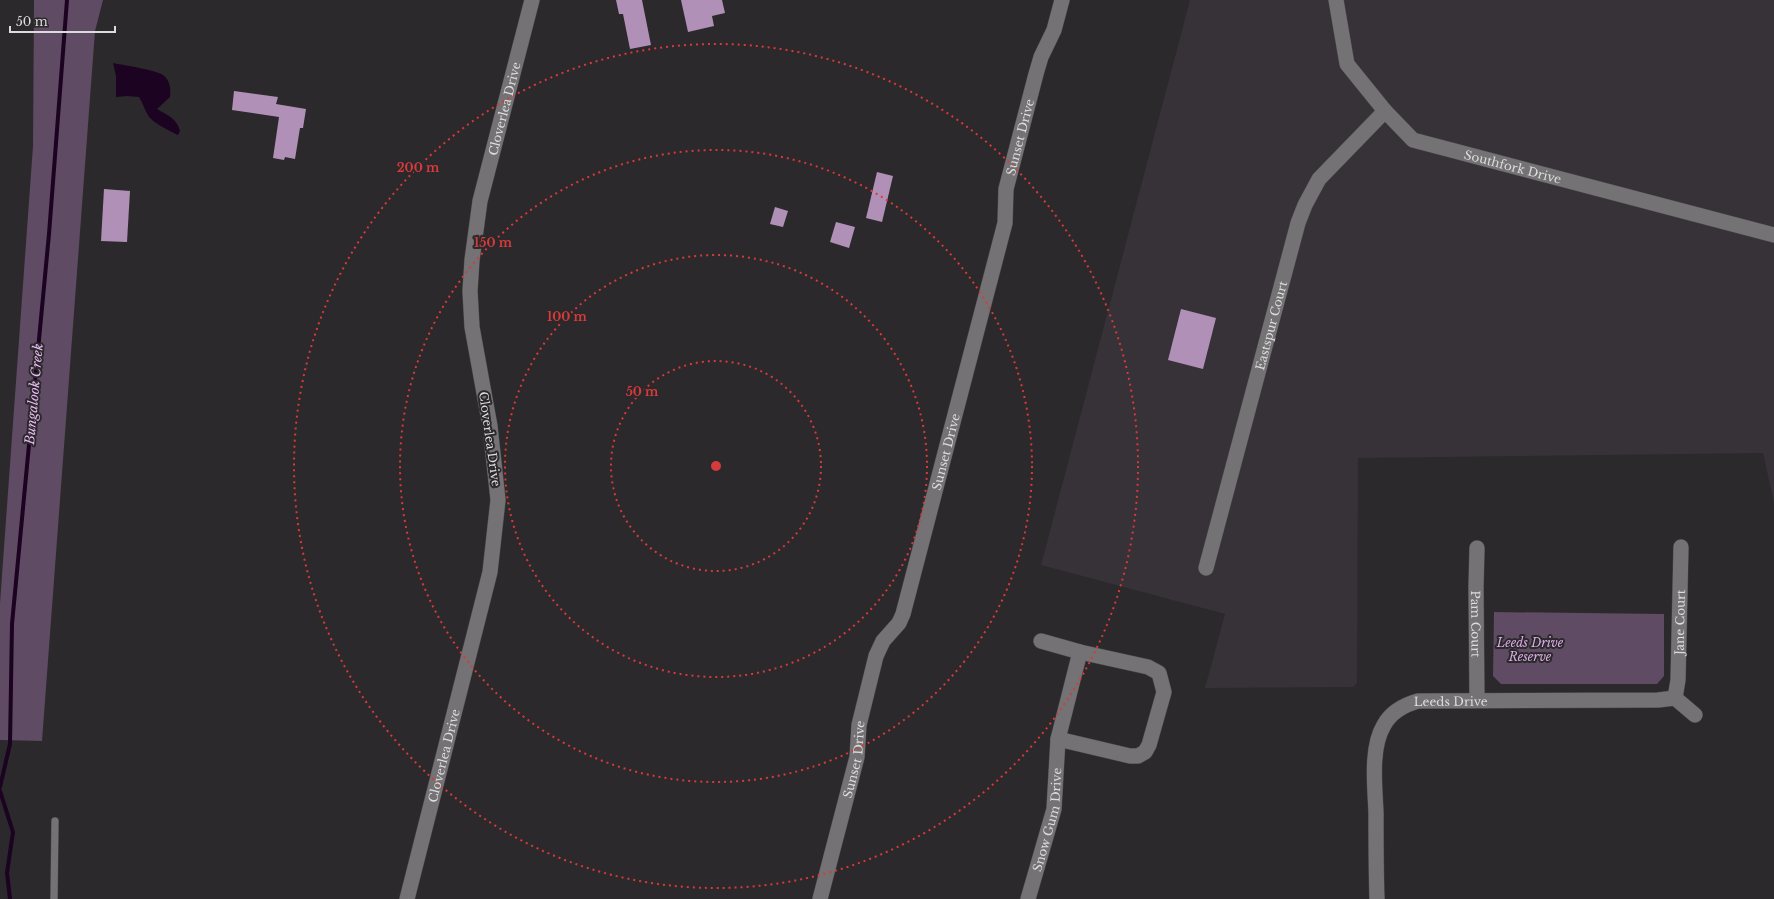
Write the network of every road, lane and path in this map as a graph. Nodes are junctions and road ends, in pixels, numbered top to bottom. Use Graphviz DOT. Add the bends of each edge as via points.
graph roads {
  1 [pos="532,0"];
  2 [pos="1062,0"];
  3 [pos="1336,0"];
  4 [pos="1385,111"];
  5 [pos="1774,235"];
  6 [pos="1477,548"];
  7 [pos="1681,548"];
  8 [pos="1206,568"];
  9 [pos="1041,641"];
  10 [pos="1080,652"];
  11 [pos="1675,698"];
  12 [pos="1477,700"];
  13 [pos="1695,715"];
  14 [pos="1058,739"];
  15 [pos="54,821"];
  16 [pos="54,899"];
  17 [pos="407,899"];
  18 [pos="820,899"];
  19 [pos="1028,899"];
  20 [pos="1377,899"];
  1 -- 17 [label="street, Cloverlea Drive" via="480,201 472,260 472,327 495,465 498,500 494,544 480,617"];
  2 -- 18 [label="street, Sunset Drive" via="1054,30 1041,57 1006,189 1005,223 903,614 899,623 883,641 876,656 859,725 857,757"];
  3 -- 4 [label="street, Southfork Drive" via="1347,64"];
  4 -- 5 [label="street, Southfork Drive" via="1413,140"];
  4 -- 8 [label="street, Eastspur Court" via="1319,179 1305,205"];
  6 -- 12 [label="street, Pam Court"];
  7 -- 11 [label="street, Jane Court" via="1678,680"];
  9 -- 10 [label="street"];
  10 -- 14 [label="street, Snow Gum Drive"];
  10 -- 14 [label="street" via="1148,666 1159,673 1164,692 1149,744 1145,752 1138,756"];
  11 -- 12 [label="street, Leeds Drive"];
  11 -- 13 [label="street"];
  12 -- 20 [label="street, Leeds Drive" via="1418,701 1392,714 1384,724 1378,738 1375,763"];
  14 -- 19 [label="street, Snow Gum Drive" via="1054,809"];
  15 -- 16 [label="lane"];
}
